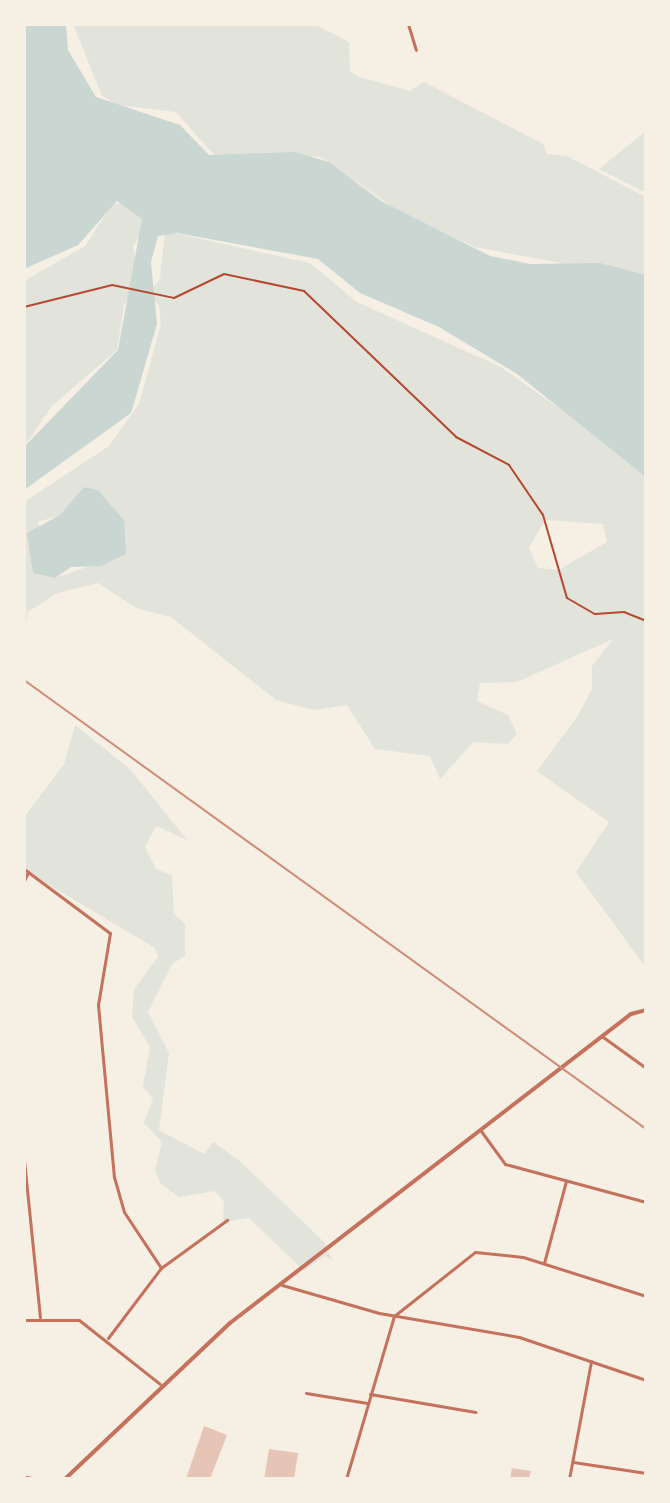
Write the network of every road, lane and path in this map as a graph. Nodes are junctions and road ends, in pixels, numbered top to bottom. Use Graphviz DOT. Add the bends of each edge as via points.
graph roads {
  1 [pos="408,24"];
  2 [pos="416,50"];
  3 [pos="24,307"];
  4 [pos="646,621"];
  5 [pos="26,871"];
  6 [pos="24,881"];
  7 [pos="646,1010"];
  8 [pos="603,1037"];
  9 [pos="646,1068"];
  10 [pos="481,1131"];
  11 [pos="24,1160"];
  12 [pos="566,1180"];
  13 [pos="646,1202"];
  14 [pos="227,1220"];
  15 [pos="544,1263"];
  16 [pos="161,1268"];
  17 [pos="282,1285"];
  18 [pos="646,1296"];
  19 [pos="394,1316"];
  20 [pos="40,1317"];
  21 [pos="24,1320"];
  22 [pos="108,1338"];
  23 [pos="592,1360"];
  24 [pos="646,1380"];
  25 [pos="160,1384"];
  26 [pos="306,1393"];
  27 [pos="370,1394"];
  28 [pos="367,1403"];
  29 [pos="475,1412"];
  30 [pos="573,1462"];
  31 [pos="646,1473"];
  32 [pos="24,1478"];
  33 [pos="32,1479"];
  34 [pos="65,1479"];
  35 [pos="346,1479"];
  36 [pos="569,1479"];
  1 -- 2 [label="street"];
  3 -- 4 [label="path" via="103,286 174,298 224,274 309,293 456,437 509,465 543,515 567,598 595,614 634,614"];
  5 -- 6 [label="street"];
  5 -- 16 [label="street" via="110,933 98,1005 114,1177 124,1212"];
  7 -- 8 [label="street"];
  8 -- 9 [label="street"];
  8 -- 10 [label="street"];
  10 -- 12 [label="street" via="505,1164"];
  10 -- 17 [label="street"];
  11 -- 20 [label="street"];
  12 -- 13 [label="street"];
  12 -- 15 [label="street"];
  14 -- 16 [label="street"];
  15 -- 18 [label="street"];
  15 -- 19 [label="street" via="475,1252"];
  16 -- 22 [label="street"];
  17 -- 19 [label="street"];
  17 -- 25 [label="street"];
  19 -- 23 [label="street" via="494,1331"];
  19 -- 27 [label="street"];
  20 -- 21 [label="street"];
  20 -- 22 [label="street" via="79,1320"];
  22 -- 25 [label="street"];
  23 -- 24 [label="street"];
  23 -- 30 [label="street"];
  25 -- 34 [label="street"];
  26 -- 28 [label="street"];
  27 -- 28 [label="street"];
  27 -- 29 [label="street"];
  28 -- 35 [label="street"];
  30 -- 31 [label="street"];
  30 -- 36 [label="street"];
  32 -- 33 [label="main road"];
}
